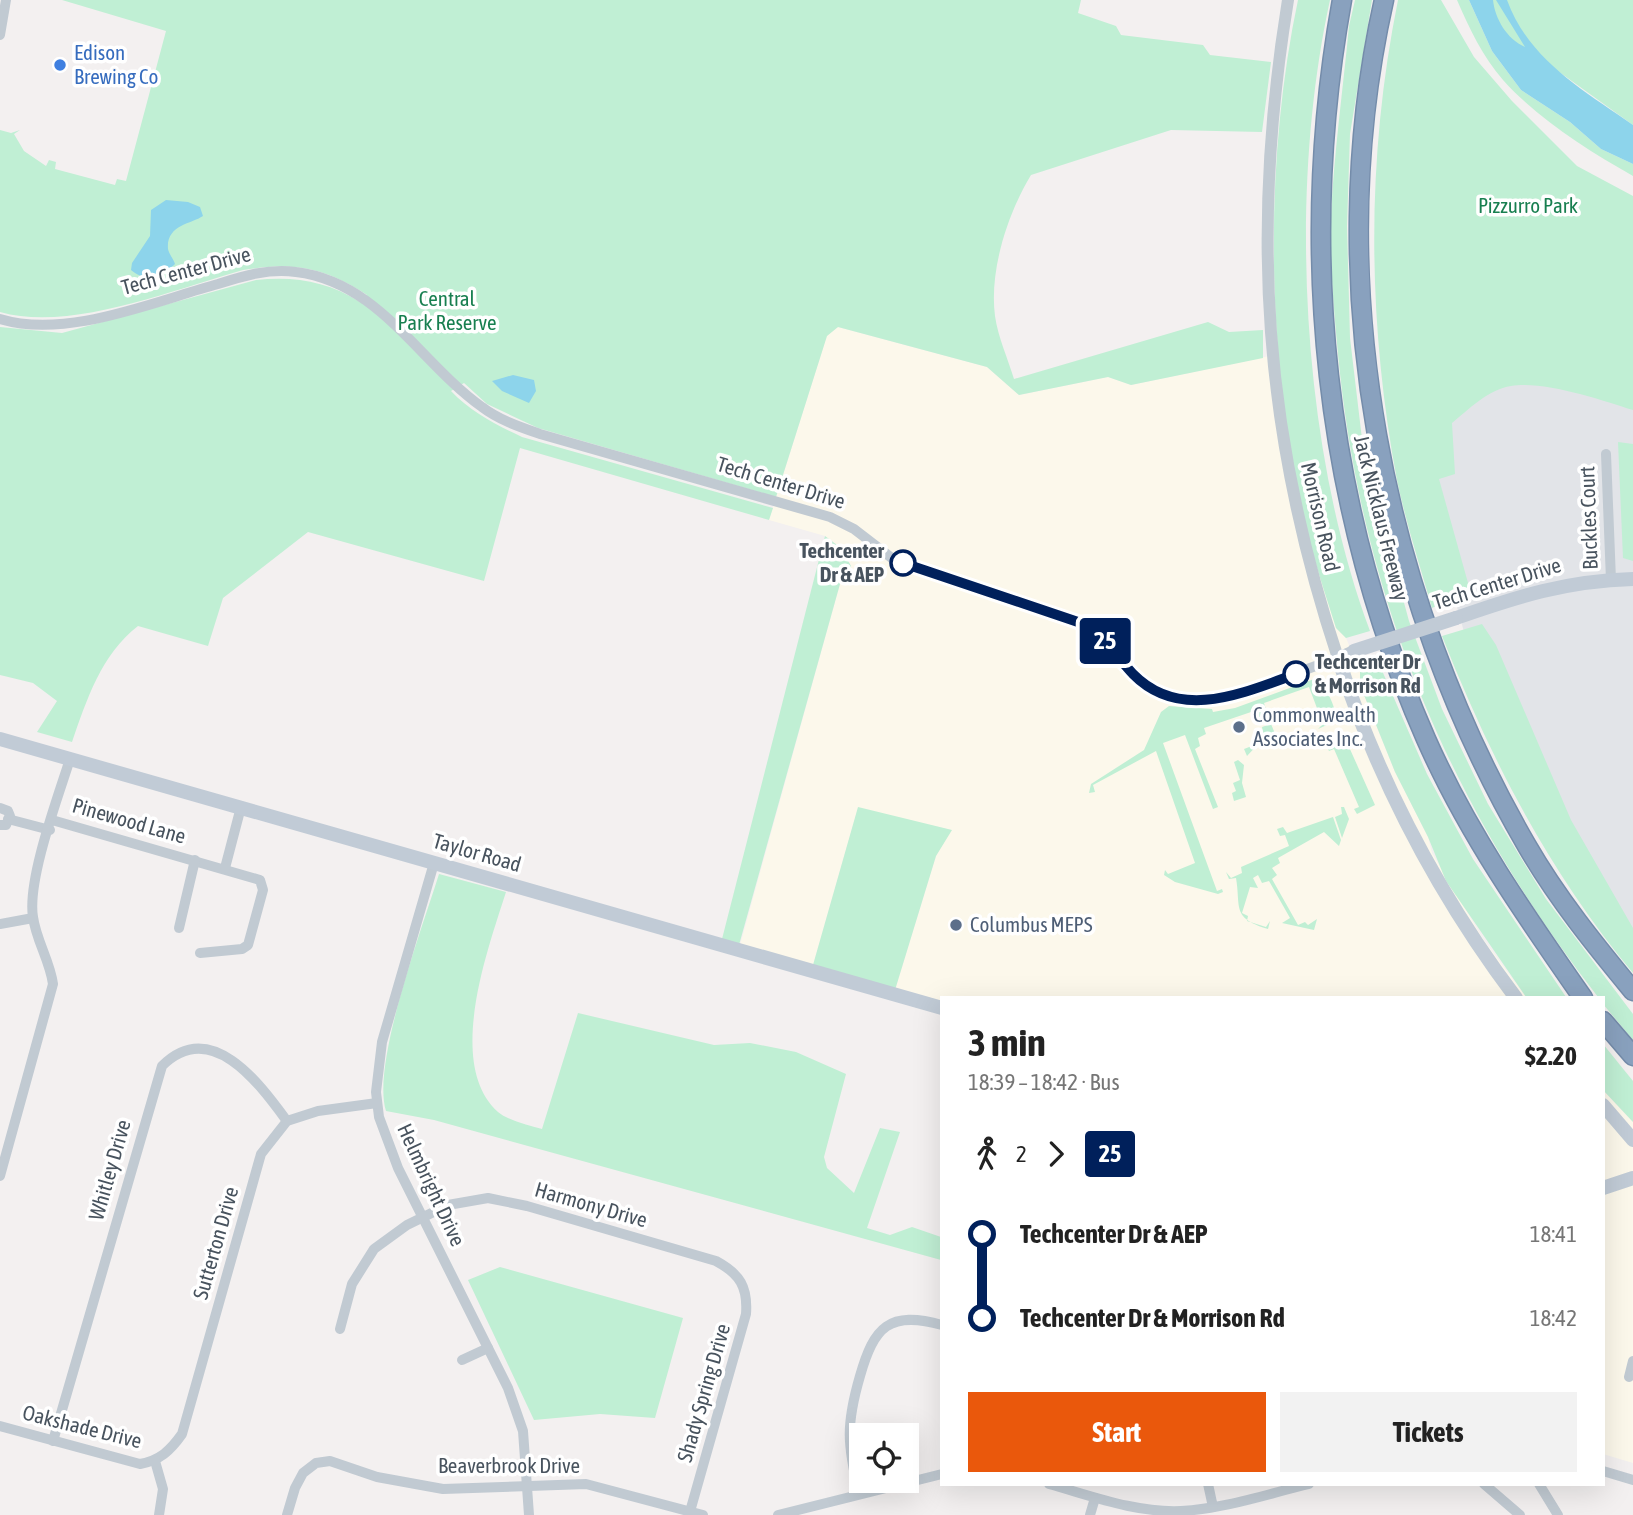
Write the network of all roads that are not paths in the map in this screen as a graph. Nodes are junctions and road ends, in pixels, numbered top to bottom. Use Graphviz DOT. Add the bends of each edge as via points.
graph roads {
  1 [pos="6,0"];
  2 [pos="1288,0"];
  3 [pos="1342,0"];
  4 [pos="1384,0"];
  5 [pos="0,35"];
  6 [pos="0,319"];
  7 [pos="1606,454"];
  8 [pos="1633,579"];
  9 [pos="1611,580"];
  10 [pos="1354,651"];
  11 [pos="1338,658"];
  12 [pos="0,739"];
  13 [pos="70,760"];
  14 [pos="242,807"];
  15 [pos="0,808"];
  16 [pos="4,822"];
  17 [pos="51,825"];
  18 [pos="195,860"];
  19 [pos="434,863"];
  20 [pos="225,868"];
  21 [pos="33,918"];
  22 [pos="0,923"];
  23 [pos="179,929"];
  24 [pos="200,953"];
  25 [pos="1633,992"];
  26 [pos="1515,996"];
  27 [pos="1582,996"];
  28 [pos="940,1007"];
  29 [pos="1605,1023"];
  30 [pos="1633,1056"];
  31 [pos="377,1103"];
  32 [pos="1605,1107"];
  33 [pos="287,1121"];
  34 [pos="1633,1140"];
  35 [pos="0,1176"];
  36 [pos="1633,1178"];
  37 [pos="1605,1187"];
  38 [pos="423,1217"];
  39 [pos="743,1282"];
  40 [pos="940,1325"];
  41 [pos="340,1329"];
  42 [pos="488,1348"];
  43 [pos="462,1360"];
  44 [pos="1633,1361"];
  45 [pos="1629,1377"];
  46 [pos="849,1423"];
  47 [pos="0,1426"];
  48 [pos="53,1441"];
  49 [pos="155,1461"];
  50 [pos="1605,1472"];
  51 [pos="940,1474"];
  52 [pos="919,1479"];
  53 [pos="1633,1480"];
  54 [pos="530,1484"];
  55 [pos="1056,1486"];
  56 [pos="1208,1486"];
  57 [pos="1301,1486"];
  58 [pos="1486,1486"];
  59 [pos="1540,1486"];
  60 [pos="859,1493"];
  61 [pos="1095,1498"];
  62 [pos="1213,1507"];
  63 [pos="689,1513"];
  64 [pos="790,1514"];
  65 [pos="159,1515"];
  66 [pos="287,1515"];
  67 [pos="529,1515"];
  68 [pos="703,1515"];
  69 [pos="778,1515"];
  70 [pos="1090,1515"];
  71 [pos="1520,1515"];
  72 [pos="1558,1515"];
  1 -- 5 [label="street"];
  2 -- 11 [label="street, Morrison Road" via="1267,176 1271,349 1290,483 1314,586"];
  3 -- 27 [label="highway, Jack Nicklaus Freeway" via="1321,170 1322,325 1340,461 1365,566 1426,739 1463,814 1509,893"];
  4 -- 25 [label="highway, Jack Nicklaus Freeway" via="1370,84 1359,237 1364,345 1383,470 1408,570 1446,680 1478,754 1527,847 1584,932"];
  6 -- 11 [label="street, Tech Center Drive" via="37,326 72,323 264,272 310,274 369,301 457,386 502,419 842,522 892,559 1078,622 1106,642 1135,676 1170,696 1221,700"];
  7 -- 9 [label="street, Buckles Court"];
  8 -- 9 [label="main road, Tech Center Drive"];
  9 -- 10 [label="main road, Tech Center Drive, bridge" via="1527,593"];
  10 -- 11 [label="street, Tech Center Drive"];
  11 -- 26 [label="main road, Morrison Road" via="1404,816 1464,923"];
  12 -- 13 [label="main road, Taylor Road"];
  13 -- 14 [label="main road, Taylor Road"];
  13 -- 17 [label="street"];
  14 -- 19 [label="main road, Taylor Road"];
  14 -- 20 [label="street"];
  15 -- 16 [label="street" via="8,811"];
  16 -- 17 [label="street, Pinewood Lane"];
  17 -- 18 [label="street, Pinewood Lane"];
  17 -- 21 [label="street" via="32,902"];
  18 -- 20 [label="street, Pinewood Lane"];
  18 -- 23 [label="street, Pinewood Lane"];
  19 -- 28 [label="main road, Taylor Road"];
  19 -- 31 [label="street, Helmbright Drive" via="382,1042"];
  20 -- 24 [label="street, Pinewood Lane" via="256,878 263,885 248,945"];
  21 -- 22 [label="street"];
  21 -- 35 [label="street" via="53,984"];
  29 -- 30 [label="highway"];
  31 -- 33 [label="street" via="318,1111"];
  31 -- 38 [label="street, Helmbright Drive" via="386,1143"];
  32 -- 34 [label="main road"];
  33 -- 48 [label="street, Whitley Drive" via="253,1077 211,1049 191,1048 173,1055 162,1066"];
  33 -- 49 [label="street, Sutterton Drive" via="261,1154 182,1434"];
  36 -- 37 [label="main road"];
  38 -- 39 [label="street, Harmony Drive" via="449,1205 488,1198 514,1203 716,1261 732,1269"];
  38 -- 41 [label="street, Harmony Drive" via="374,1250 352,1284"];
  38 -- 42 [label="street, Helmbright Drive"];
  39 -- 63 [label="street, Shady Spring Drive" via="746,1314"];
  40 -- 46 [label="street" via="907,1318 884,1327 871,1342"];
  42 -- 43 [label="street"];
  42 -- 54 [label="street, Helmbright Drive" via="523,1431"];
  44 -- 45 [label="street"];
  47 -- 48 [label="street, Oakshade Drive"];
  48 -- 49 [label="street, Oakshade Drive" via="124,1462"];
  49 -- 65 [label="street" via="163,1489"];
  50 -- 53 [label="street"];
  51 -- 52 [label="street"];
  54 -- 63 [label="street, Beaverbrook Drive" via="586,1484"];
  54 -- 66 [label="street, Beaverbrook Drive" via="443,1489 377,1477 330,1461 316,1463 303,1473"];
  54 -- 67 [label="street, Helmbright Drive"];
  55 -- 61 [label="street"];
  56 -- 62 [label="street"];
  57 -- 62 [label="street"];
  58 -- 71 [label="street"];
  59 -- 72 [label="street"];
  60 -- 64 [label="street"];
  61 -- 62 [label="street" via="1149,1510"];
  61 -- 70 [label="street"];
  63 -- 68 [label="street, Beaverbrook Drive"];
  64 -- 69 [label="street"];
}
